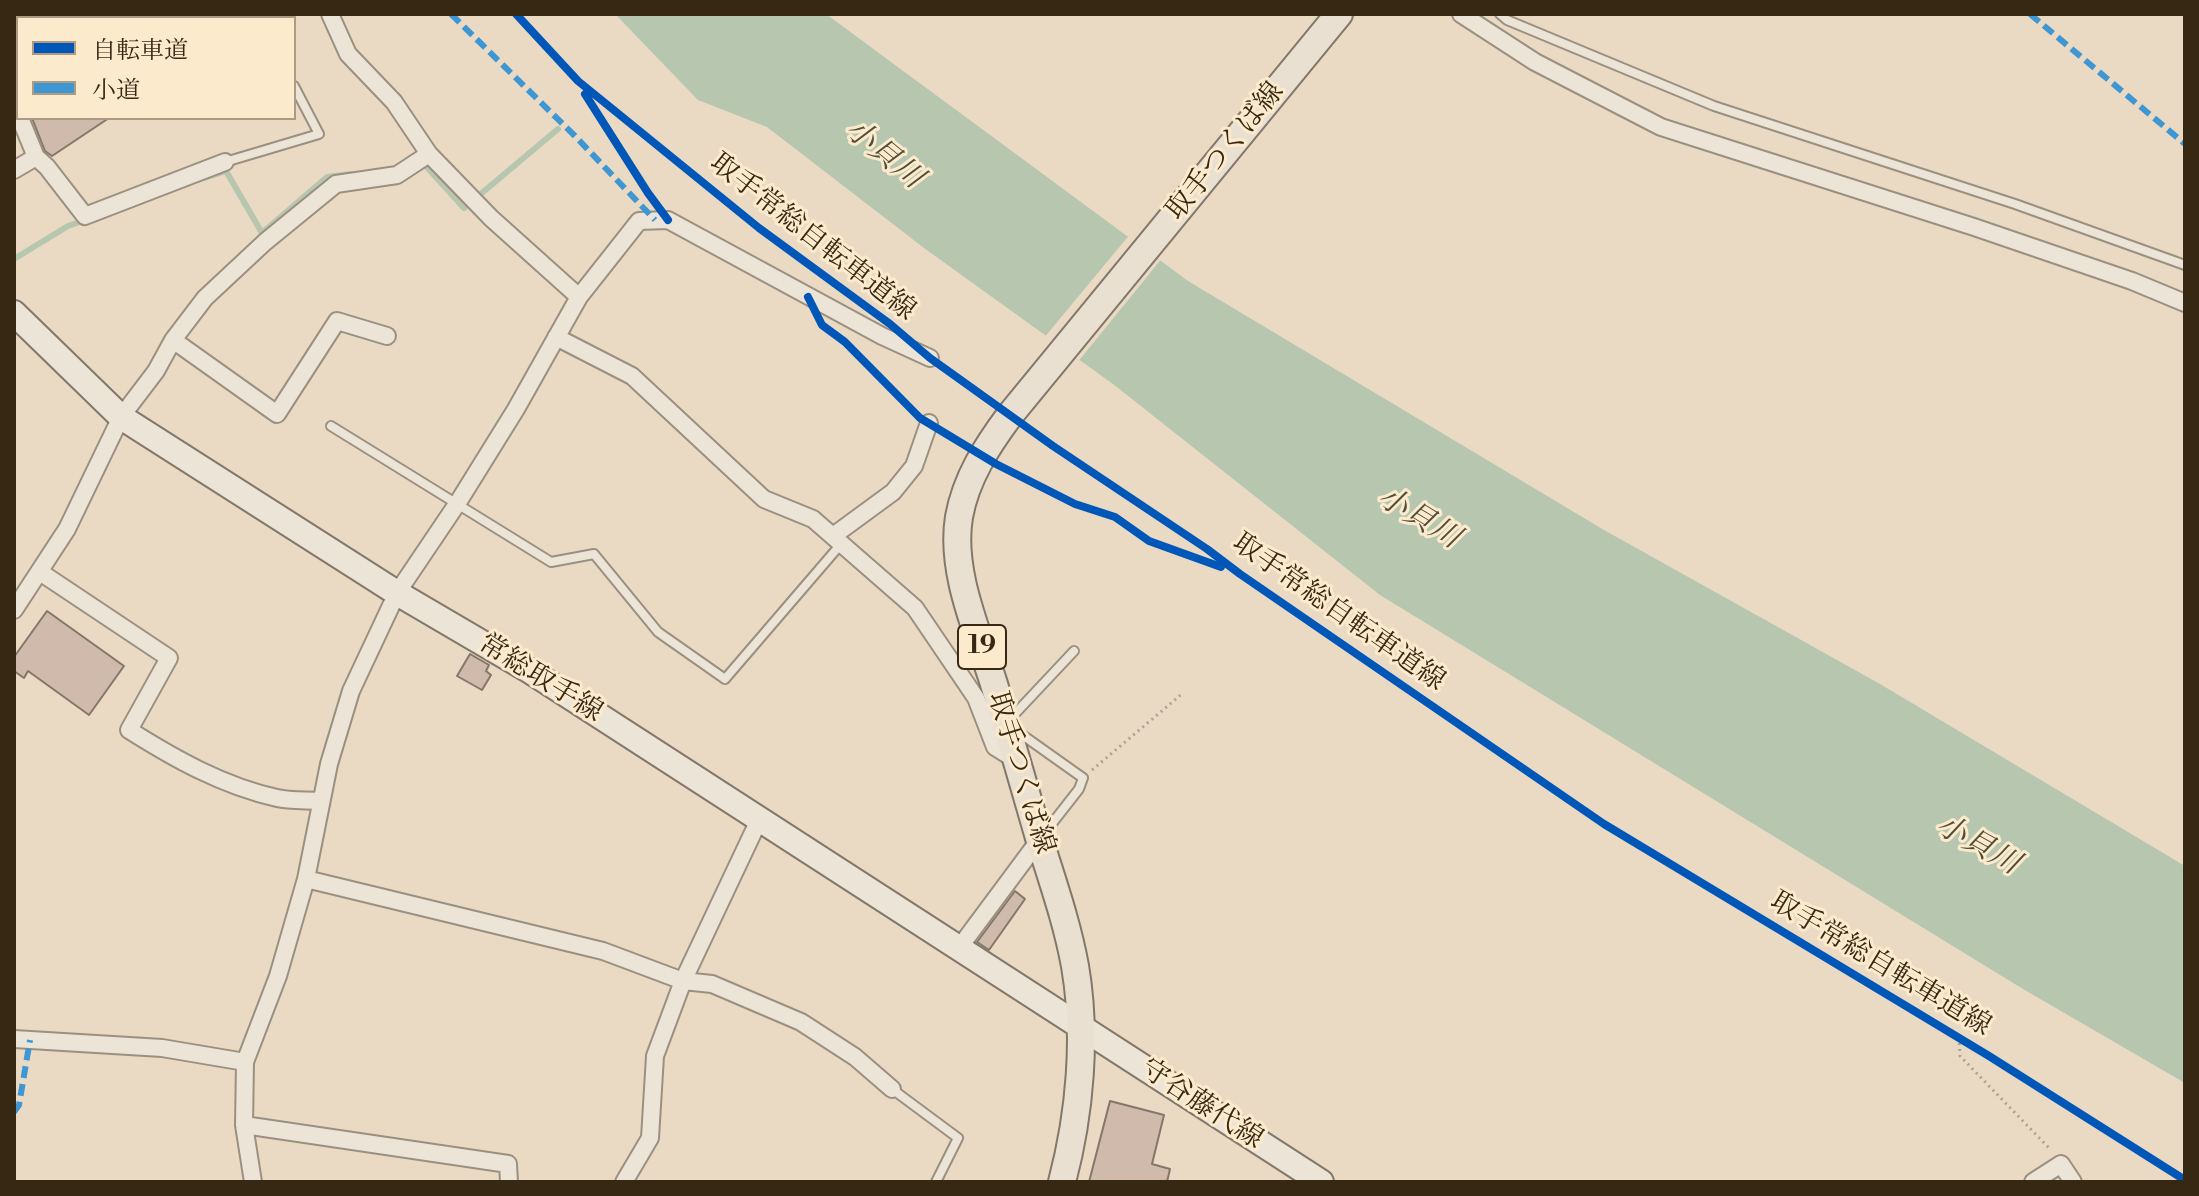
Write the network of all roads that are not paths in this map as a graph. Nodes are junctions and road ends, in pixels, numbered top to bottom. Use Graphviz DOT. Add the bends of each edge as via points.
graph roads {
  1 [pos="330,14"];
  2 [pos="1339,14"];
  3 [pos="1461,14"];
  4 [pos="1500,14"];
  5 [pos="296,90"];
  6 [pos="21,120"];
  7 [pos="429,154"];
  8 [pos="36,157"];
  9 [pos="225,162"];
  10 [pos="14,170"];
  11 [pos="2185,265"];
  12 [pos="579,297"];
  13 [pos="2185,303"];
  14 [pos="14,313"];
  15 [pos="387,336"];
  16 [pos="556,337"];
  17 [pos="173,340"];
  18 [pos="930,358"];
  19 [pos="121,417"];
  20 [pos="929,423"];
  21 [pos="331,426"];
  22 [pos="457,504"];
  23 [pos="837,539"];
  24 [pos="40,572"];
  25 [pos="397,593"];
  26 [pos="14,610"];
  27 [pos="1074,651"];
  28 [pos="1006,723"];
  29 [pos="1016,760"];
  30 [pos="321,801"];
  31 [pos="759,820"];
  32 [pos="1040,839"];
  33 [pos="306,879"];
  34 [pos="959,948"];
  35 [pos="683,981"];
  36 [pos="1081,1027"];
  37 [pos="14,1039"];
  38 [pos="245,1062"];
  39 [pos="892,1089"];
  40 [pos="244,1125"];
  41 [pos="253,1182"];
  42 [pos="509,1182"];
  43 [pos="624,1182"];
  44 [pos="936,1182"];
  45 [pos="1062,1182"];
  46 [pos="1321,1182"];
  47 [pos="2033,1182"];
  48 [pos="2073,1182"];
  1 -- 7 [label="street" via="348,54 394,102"];
  2 -- 28 [label="main road, 取手つくば線 / 19" via="1022,400 976,466 959,517 958,542 967,599"];
  3 -- 13 [label="street" via="1535,62 1661,127 1974,227"];
  4 -- 11 [label="lane" via="1714,106"];
  5 -- 9 [label="lane" via="319,134"];
  6 -- 8 [label="street"];
  7 -- 12 [label="street"];
  7 -- 17 [label="street" via="397,175 336,184 205,298"];
  8 -- 9 [label="street" via="85,216"];
  8 -- 10 [label="street"];
  12 -- 16 [label="street"];
  12 -- 18 [label="street" via="639,221 668,220"];
  14 -- 19 [label="main road, 常総取手線"];
  15 -- 17 [label="street" via="337,321 277,414"];
  16 -- 22 [label="street"];
  16 -- 23 [label="street" via="632,376 764,499 813,519"];
  17 -- 19 [label="street"];
  19 -- 24 [label="street" via="67,529"];
  19 -- 25 [label="main road, 常総取手線"];
  20 -- 23 [label="street" via="914,466 900,484"];
  21 -- 22 [label="lane"];
  22 -- 23 [label="lane" via="551,562 594,554 658,632 725,679"];
  22 -- 25 [label="street"];
  23 -- 29 [label="street" via="915,608 976,698 995,747"];
  24 -- 26 [label="street"];
  24 -- 30 [label="street" via="169,658 129,730 175,759 233,785 279,799"];
  25 -- 30 [label="street" via="351,691"];
  25 -- 31 [label="main road, 常総取手線" via="530,671"];
  27 -- 28 [label="lane"];
  28 -- 29 [label="main road, 取手つくば線 / 19"];
  28 -- 32 [label="lane" via="1083,778"];
  29 -- 32 [label="main road, 取手つくば線 / 19"];
  30 -- 33 [label="street"];
  31 -- 34 [label="main road, 常総取手線"];
  31 -- 35 [label="street"];
  32 -- 34 [label="street"];
  32 -- 36 [label="main road, 取手つくば線 / 19" via="1071,949"];
  33 -- 35 [label="street" via="603,951"];
  33 -- 38 [label="street" via="278,976"];
  34 -- 36 [label="main road, 常総取手線"];
  35 -- 39 [label="street" via="712,984 801,1022"];
  35 -- 43 [label="street" via="655,1056 650,1138"];
  36 -- 45 [label="main road, 取手つくば線 / 19"];
  36 -- 46 [label="main road, 守谷藤代線"];
  37 -- 38 [label="street" via="162,1048"];
  38 -- 40 [label="street"];
  39 -- 44 [label="lane" via="958,1138"];
  40 -- 41 [label="street"];
  40 -- 42 [label="street" via="508,1164"];
  47 -- 48 [label="street" via="2061,1164"];
}
